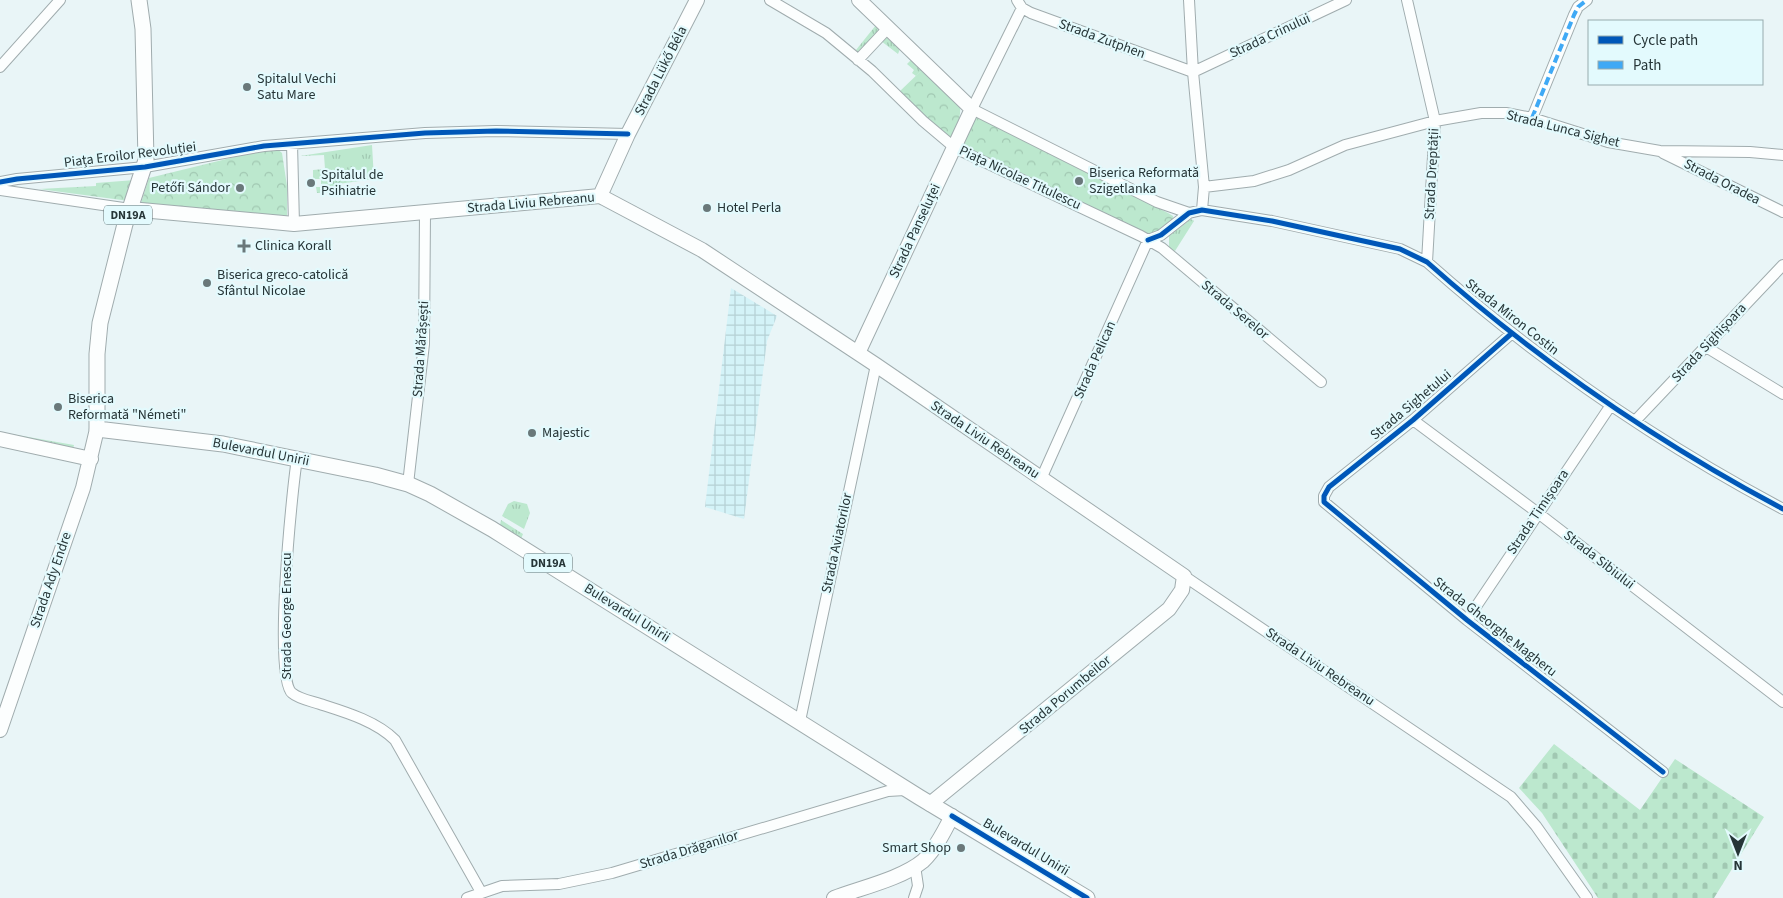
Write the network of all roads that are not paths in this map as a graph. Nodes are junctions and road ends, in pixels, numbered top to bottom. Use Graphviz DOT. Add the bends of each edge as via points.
graph roads {
  1 [pos="60,0"];
  2 [pos="139,0"];
  3 [pos="697,0"];
  4 [pos="770,0"];
  5 [pos="859,0"];
  6 [pos="1189,0"];
  7 [pos="1346,0"];
  8 [pos="1407,0"];
  9 [pos="1587,0"];
  10 [pos="1019,4"];
  11 [pos="888,28"];
  12 [pos="858,60"];
  13 [pos="0,67"];
  14 [pos="1193,72"];
  15 [pos="972,110"];
  16 [pos="1532,118"];
  17 [pos="1435,121"];
  18 [pos="628,134"];
  19 [pos="292,144"];
  20 [pos="955,148"];
  21 [pos="1660,151"];
  22 [pos="1783,155"];
  23 [pos="145,167"];
  24 [pos="0,182"];
  25 [pos="1204,187"];
  26 [pos="0,190"];
  27 [pos="600,196"];
  28 [pos="130,209"];
  29 [pos="1202,210"];
  30 [pos="1783,212"];
  31 [pos="425,213"];
  32 [pos="1190,213"];
  33 [pos="294,224"];
  34 [pos="1148,240"];
  35 [pos="1427,262"];
  36 [pos="1783,265"];
  37 [pos="1511,334"];
  38 [pos="1706,347"];
  39 [pos="858,353"];
  40 [pos="876,365"];
  41 [pos="1322,382"];
  42 [pos="1783,394"];
  43 [pos="1611,405"];
  44 [pos="1413,420"];
  45 [pos="1635,422"];
  46 [pos="97,429"];
  47 [pos="0,440"];
  48 [pos="91,459"];
  49 [pos="297,459"];
  50 [pos="1041,479"];
  51 [pos="408,484"];
  52 [pos="1325,492"];
  53 [pos="1783,509"];
  54 [pos="1538,513"];
  55 [pos="1184,576"];
  56 [pos="1466,620"];
  57 [pos="1783,702"];
  58 [pos="800,721"];
  59 [pos="0,730"];
  60 [pos="1664,772"];
  61 [pos="908,790"];
  62 [pos="930,804"];
  63 [pos="952,816"];
  64 [pos="915,866"];
  65 [pos="481,892"];
  66 [pos="1080,896"];
  67 [pos="467,898"];
  68 [pos="834,898"];
  69 [pos="914,898"];
  70 [pos="1587,898"];
  1 -- 13 [label="street"];
  2 -- 23 [label="main road, DN19A" via="143,40"];
  3 -- 18 [label="main road, Strada Lükő Béla"];
  4 -- 12 [label="street, Piața Nicolae Titulescu" via="820,28"];
  5 -- 11 [label="main road"];
  6 -- 14 [label="street"];
  7 -- 14 [label="street, Strada Crinului"];
  8 -- 17 [label="street, Strada Dreptății"];
  9 -- 16 [label="street" via="1578,7"];
  10 -- 14 [label="street, Strada Zutphen"];
  10 -- 15 [label="street"];
  11 -- 12 [label="street"];
  11 -- 15 [label="main road"];
  12 -- 20 [label="street, Piața Nicolae Titulescu"];
  14 -- 25 [label="street"];
  15 -- 20 [label="main road, Strada Panseluței"];
  15 -- 32 [label="street" via="1157,202"];
  16 -- 17 [label="street, Strada Lunca Sighet" via="1481,113"];
  16 -- 21 [label="street, Strada Lunca Sighet" via="1608,142"];
  17 -- 25 [label="street, Strada Lunca Sighet" via="1345,145 1290,170 1254,181"];
  17 -- 35 [label="street, Strada Dreptății"];
  18 -- 19 [label="street, Piața Eroilor Revoluției" via="425,133"];
  18 -- 27 [label="main road, Strada Lükő Béla"];
  19 -- 23 [label="street, Piața Eroilor Revoluției"];
  19 -- 33 [label="street"];
  20 -- 34 [label="street, Piața Nicolae Titulescu"];
  20 -- 39 [label="main road, Strada Panseluței"];
  21 -- 22 [label="street, Strada Lunca Sighet"];
  21 -- 30 [label="street, Strada Oradea"];
  23 -- 24 [label="street, Piața Eroilor Revoluției"];
  23 -- 28 [label="main road, DN19A"];
  25 -- 29 [label="street"];
  26 -- 28 [label="street"];
  27 -- 31 [label="main road, Strada Liviu Rebreanu"];
  27 -- 39 [label="main road, Strada Liviu Rebreanu" via="702,250"];
  28 -- 33 [label="main road"];
  28 -- 46 [label="main road, DN19A" via="98,338"];
  29 -- 32 [label="street"];
  29 -- 35 [label="street, Strada Miron Costin" via="1272,221 1400,249"];
  31 -- 33 [label="main road, Strada Liviu Rebreanu"];
  31 -- 51 [label="street, Strada Mărășești" via="424,344"];
  32 -- 34 [label="street" via="1161,235"];
  34 -- 41 [label="street, Strada Serelor" via="1162,248"];
  34 -- 50 [label="street, Strada Pelican"];
  35 -- 37 [label="street, Strada Miron Costin"];
  36 -- 38 [label="street, Strada Sighișoara"];
  37 -- 43 [label="street, Strada Miron Costin"];
  37 -- 44 [label="street, Strada Sighetului"];
  38 -- 42 [label="street"];
  38 -- 45 [label="street, Strada Sighișoara"];
  39 -- 40 [label="main road, Strada Liviu Rebreanu"];
  40 -- 50 [label="main road, Strada Liviu Rebreanu"];
  40 -- 58 [label="street, Strada Aviatorilor"];
  43 -- 45 [label="street, Strada Miron Costin"];
  43 -- 54 [label="street, Strada Timișoara"];
  44 -- 52 [label="street, Strada Sighetului"];
  44 -- 54 [label="street, Strada Sibiului"];
  45 -- 53 [label="street, Strada Miron Costin"];
  46 -- 48 [label="main road, Strada Ady Endre / DN19A"];
  46 -- 49 [label="main road, Bulevardul Unirii / DN19A" via="223,444"];
  47 -- 48 [label="main road"];
  48 -- 59 [label="main road, Strada Ady Endre / DN19A"];
  49 -- 51 [label="main road, Bulevardul Unirii / DN19A"];
  49 -- 65 [label="street, Strada George Enescu" via="289,524 284,656 286,686 304,699 380,727 395,740"];
  50 -- 55 [label="main road, Strada Liviu Rebreanu"];
  51 -- 58 [label="main road, Bulevardul Unirii / DN19A" via="492,529"];
  52 -- 56 [label="street, Strada Gheorghe Magheru" via="1324,502 1328,507"];
  54 -- 56 [label="street, Strada Timișoara"];
  54 -- 57 [label="street, Strada Sibiului"];
  55 -- 62 [label="main road, Strada Porumbeilor" via="1182,590 1169,609"];
  55 -- 70 [label="street, Strada Liviu Rebreanu" via="1511,797 1536,826"];
  56 -- 60 [label="street, Strada Gheorghe Magheru"];
  58 -- 61 [label="main road, Bulevardul Unirii / DN19A"];
  61 -- 62 [label="main road, Bulevardul Unirii / DN19A"];
  61 -- 65 [label="street, Strada Drăganilor" via="888,791 603,875 558,884 502,886"];
  62 -- 63 [label="main road, Bulevardul Unirii / DN19A"];
  63 -- 64 [label="main road" via="924,860"];
  63 -- 66 [label="main road, Bulevardul Unirii / DN19A"];
  64 -- 68 [label="main road"];
  64 -- 69 [label="street" via="918,886"];
  65 -- 67 [label="street, Strada Drăganilor"];
}
